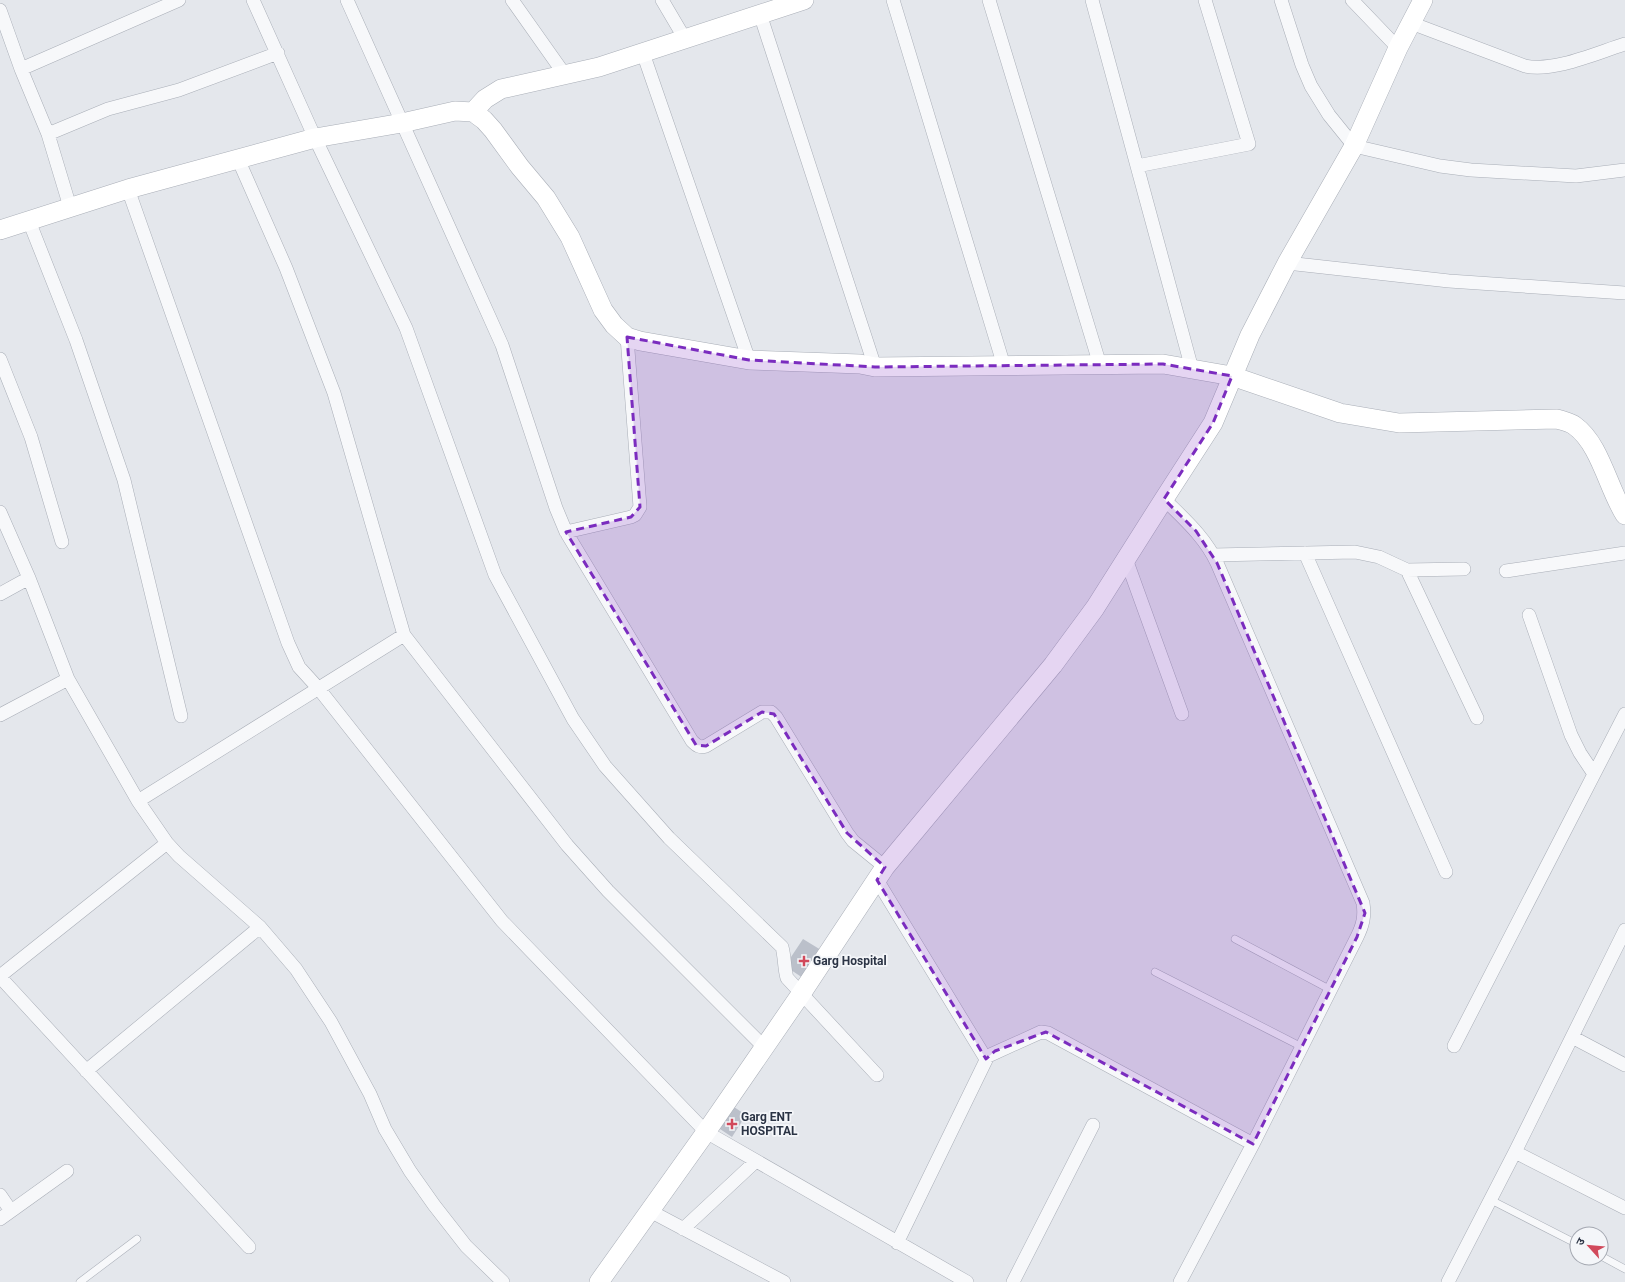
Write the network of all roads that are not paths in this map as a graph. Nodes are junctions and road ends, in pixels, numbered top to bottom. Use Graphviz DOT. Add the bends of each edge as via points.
graph roads {
  1 [pos="179,0"];
  2 [pos="253,0"];
  3 [pos="346,0"];
  4 [pos="512,0"];
  5 [pos="662,0"];
  6 [pos="804,0"];
  7 [pos="894,0"];
  8 [pos="989,0"];
  9 [pos="1092,0"];
  10 [pos="1205,0"];
  11 [pos="1281,0"];
  12 [pos="1352,0"];
  13 [pos="1423,0"];
  14 [pos="0,10"];
  15 [pos="760,14"];
  16 [pos="1411,23"];
  17 [pos="685,39"];
  18 [pos="1625,44"];
  19 [pos="1398,48"];
  20 [pos="278,53"];
  21 [pos="643,53"];
  22 [pos="21,69"];
  23 [pos="565,75"];
  24 [pos="473,112"];
  25 [pos="402,123"];
  26 [pos="48,134"];
  27 [pos="315,138"];
  28 [pos="1354,146"];
  29 [pos="238,159"];
  30 [pos="1137,166"];
  31 [pos="1625,170"];
  32 [pos="128,189"];
  33 [pos="70,207"];
  34 [pos="29,221"];
  35 [pos="0,230"];
  36 [pos="1287,263"];
  37 [pos="1625,293"];
  38 [pos="627,337"];
  39 [pos="0,359"];
  40 [pos="749,360"];
  41 [pos="1100,365"];
  42 [pos="1004,366"];
  43 [pos="875,367"];
  44 [pos="1192,369"];
  45 [pos="1232,376"];
  46 [pos="1164,499"];
  47 [pos="0,512"];
  48 [pos="1625,515"];
  49 [pos="566,532"];
  50 [pos="62,542"];
  51 [pos="1305,553"];
  52 [pos="1625,553"];
  53 [pos="1213,554"];
  54 [pos="1126,559"];
  55 [pos="1464,569"];
  56 [pos="1407,570"];
  57 [pos="1506,571"];
  58 [pos="29,578"];
  59 [pos="0,594"];
  60 [pos="1529,615"];
  61 [pos="404,635"];
  62 [pos="68,679"];
  63 [pos="319,689"];
  64 [pos="1182,714"];
  65 [pos="1625,714"];
  66 [pos="0,715"];
  67 [pos="181,716"];
  68 [pos="1477,718"];
  69 [pos="1594,774"];
  70 [pos="138,801"];
  71 [pos="167,843"];
  72 [pos="1446,872"];
  73 [pos="881,873"];
  74 [pos="260,927"];
  75 [pos="1625,930"];
  76 [pos="1234,939"];
  77 [pos="1155,972"];
  78 [pos="0,977"];
  79 [pos="1330,990"];
  80 [pos="801,994"];
  81 [pos="1572,1037"];
  82 [pos="1454,1046"];
  83 [pos="764,1047"];
  84 [pos="1302,1047"];
  85 [pos="986,1059"];
  86 [pos="1625,1064"];
  87 [pos="86,1071"];
  88 [pos="877,1075"];
  89 [pos="1094,1125"];
  90 [pos="706,1132"];
  91 [pos="1253,1144"];
  92 [pos="1515,1152"];
  93 [pos="756,1161"];
  94 [pos="67,1171"];
  95 [pos="0,1195"];
  96 [pos="1491,1200"];
  97 [pos="1625,1208"];
  98 [pos="11,1211"];
  99 [pos="650,1211"];
  100 [pos="0,1219"];
  101 [pos="683,1229"];
  102 [pos="137,1239"];
  103 [pos="1569,1240"];
  104 [pos="897,1243"];
  105 [pos="249,1246"];
  106 [pos="1609,1260"];
  107 [pos="1625,1268"];
  108 [pos="80,1282"];
  109 [pos="503,1282"];
  110 [pos="599,1282"];
  111 [pos="784,1282"];
  112 [pos="967,1282"];
  113 [pos="1014,1282"];
  114 [pos="1180,1282"];
  115 [pos="1448,1282"];
  1 -- 22 [label="street"];
  2 -- 20 [label="street"];
  3 -- 25 [label="street"];
  4 -- 23 [label="street"];
  5 -- 17 [label="street"];
  6 -- 15 [label="street"];
  7 -- 42 [label="street"];
  8 -- 41 [label="street"];
  9 -- 30 [label="street"];
  10 -- 30 [label="street" via="1249,144"];
  11 -- 28 [label="street" via="1311,86 1329,115"];
  12 -- 19 [label="street"];
  13 -- 16 [label="street"];
  14 -- 22 [label="street"];
  15 -- 17 [label="street"];
  15 -- 43 [label="street"];
  16 -- 18 [label="street" via="1534,68 1553,66"];
  16 -- 19 [label="street"];
  17 -- 21 [label="street"];
  19 -- 28 [label="street"];
  20 -- 26 [label="street" via="179,90 108,109"];
  20 -- 27 [label="street"];
  21 -- 23 [label="street"];
  21 -- 40 [label="street"];
  22 -- 26 [label="street"];
  23 -- 24 [label="street" via="500,89 485,98"];
  24 -- 25 [label="street" via="455,111"];
  24 -- 38 [label="street" via="493,130 546,198 570,237 603,310"];
  25 -- 27 [label="street"];
  25 -- 49 [label="street" via="502,345"];
  26 -- 33 [label="street"];
  27 -- 29 [label="street"];
  27 -- 80 [label="street" via="406,328 495,575 573,718 605,766 669,838 782,947 787,978"];
  28 -- 31 [label="street" via="1440,166 1471,170 1576,176"];
  28 -- 36 [label="street"];
  29 -- 32 [label="street"];
  29 -- 61 [label="street" via="286,268 334,393"];
  30 -- 44 [label="street"];
  32 -- 33 [label="street"];
  32 -- 63 [label="street" via="293,656 299,667"];
  33 -- 34 [label="street"];
  34 -- 35 [label="street"];
  34 -- 67 [label="street" via="76,340 124,480"];
  36 -- 37 [label="street" via="1449,281"];
  36 -- 45 [label="street"];
  38 -- 40 [label="street"];
  38 -- 49 [label="street" via="640,507 631,517"];
  39 -- 50 [label="street" via="31,437"];
  40 -- 43 [label="street" via="860,364"];
  41 -- 42 [label="street"];
  41 -- 44 [label="street" via="1164,364"];
  42 -- 43 [label="street"];
  44 -- 45 [label="street"];
  45 -- 46 [label="street" via="1213,423"];
  45 -- 48 [label="street" via="1340,414 1373,420 1399,422 1557,419 1574,425 1584,434 1594,451"];
  46 -- 53 [label="street" via="1196,531"];
  46 -- 54 [label="street"];
  47 -- 58 [label="street"];
  49 -- 73 [label="street" via="696,745 706,746 762,712 770,712 776,717 847,833"];
  51 -- 53 [label="street"];
  51 -- 56 [label="street" via="1361,553 1379,557"];
  51 -- 72 [label="street"];
  52 -- 57 [label="street"];
  53 -- 79 [label="street" via="1363,903 1363,923"];
  54 -- 64 [label="street"];
  54 -- 73 [label="street" via="1075,636 1039,684"];
  55 -- 56 [label="street"];
  56 -- 68 [label="street"];
  58 -- 59 [label="street"];
  58 -- 62 [label="street"];
  60 -- 69 [label="street" via="1571,735"];
  61 -- 63 [label="street"];
  61 -- 83 [label="street" via="576,855 608,891"];
  62 -- 66 [label="street"];
  62 -- 70 [label="street"];
  63 -- 70 [label="street"];
  63 -- 90 [label="street" via="502,921"];
  65 -- 69 [label="street"];
  69 -- 82 [label="street"];
  70 -- 71 [label="street"];
  71 -- 74 [label="street"];
  71 -- 78 [label="street"];
  73 -- 80 [label="street"];
  73 -- 85 [label="street"];
  74 -- 87 [label="street"];
  74 -- 109 [label="street" via="296,969 331,1022 386,1128 434,1205 466,1246"];
  75 -- 81 [label="street"];
  76 -- 79 [label="lane"];
  77 -- 84 [label="lane"];
  78 -- 87 [label="street"];
  79 -- 84 [label="street"];
  80 -- 83 [label="street"];
  80 -- 88 [label="street"];
  81 -- 86 [label="street"];
  81 -- 92 [label="street"];
  83 -- 90 [label="street"];
  84 -- 91 [label="street"];
  85 -- 91 [label="street" via="995,1051 1046,1032"];
  85 -- 104 [label="street"];
  87 -- 105 [label="street"];
  89 -- 113 [label="street"];
  90 -- 93 [label="street"];
  90 -- 99 [label="street"];
  91 -- 114 [label="street"];
  92 -- 96 [label="street"];
  92 -- 97 [label="street"];
  93 -- 101 [label="street"];
  93 -- 104 [label="street"];
  94 -- 98 [label="street"];
  95 -- 98 [label="street"];
  96 -- 103 [label="lane"];
  96 -- 115 [label="street"];
  98 -- 100 [label="street"];
  99 -- 101 [label="street"];
  99 -- 110 [label="street"];
  101 -- 111 [label="street"];
  102 -- 108 [label="lane"];
  104 -- 112 [label="street"];
  106 -- 107 [label="lane"];
}
